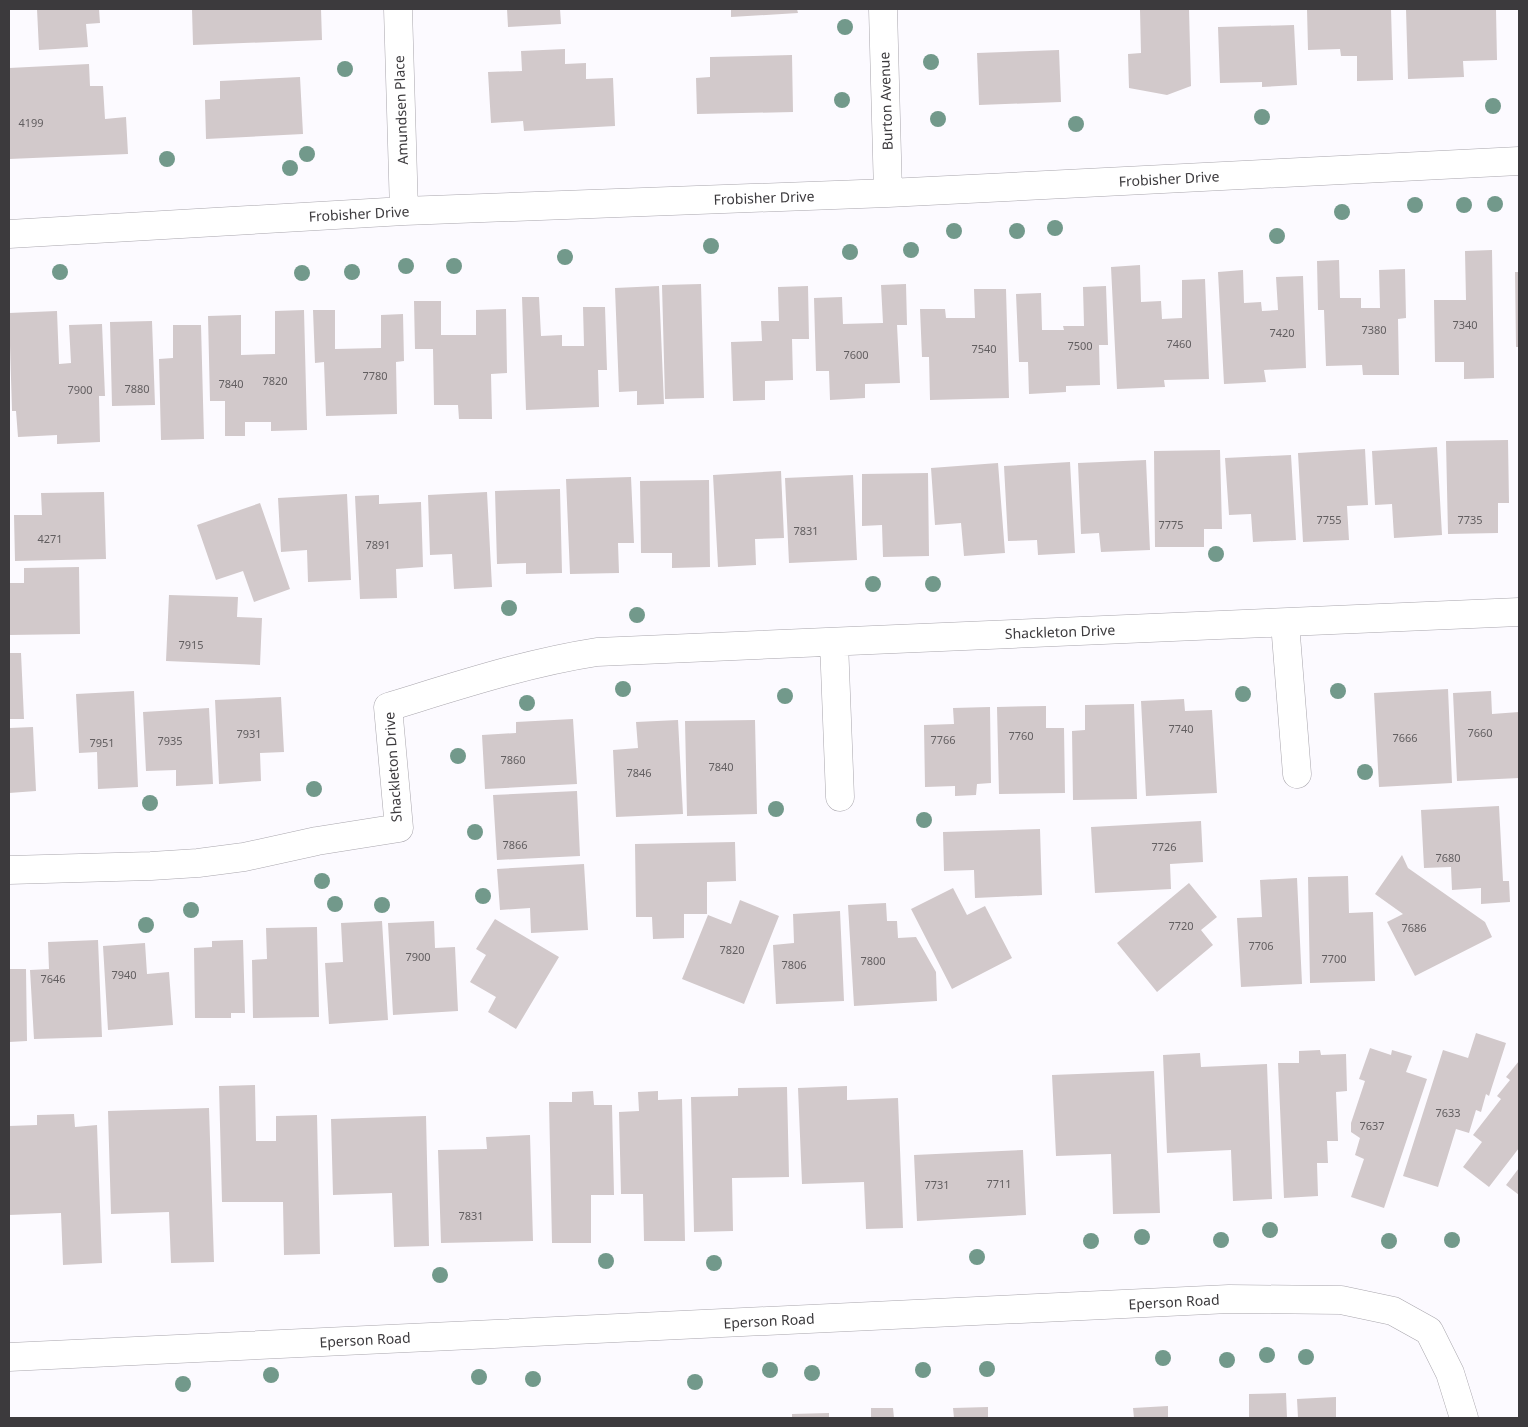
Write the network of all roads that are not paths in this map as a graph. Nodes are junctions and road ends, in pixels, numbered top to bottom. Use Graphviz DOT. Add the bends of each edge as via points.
graph roads {
  1 [pos="398,9"];
  2 [pos="883,9"];
  3 [pos="1519,161"];
  4 [pos="888,193"];
  5 [pos="404,211"];
  6 [pos="9,234"];
  7 [pos="1519,612"];
  8 [pos="1286,623"];
  9 [pos="834,642"];
  10 [pos="1297,774"];
  11 [pos="840,797"];
  12 [pos="9,870"];
  13 [pos="9,1357"];
  14 [pos="1464,1418"];
  1 -- 5 [label="street, Amundsen Place"];
  2 -- 4 [label="street, Burton Avenue"];
  3 -- 4 [label="street, Frobisher Drive"];
  4 -- 5 [label="street, Frobisher Drive"];
  5 -- 6 [label="street, Frobisher Drive"];
  7 -- 8 [label="street, Shackleton Drive"];
  8 -- 9 [label="street, Shackleton Drive"];
  8 -- 10 [label="street"];
  9 -- 11 [label="street"];
  9 -- 12 [label="street, Shackleton Drive" via="597,652 487,677 388,707 399,828 198,863"];
  13 -- 14 [label="street, Eperson Road" via="1219,1299 1341,1300 1393,1311 1430,1331 1450,1373"];
}
